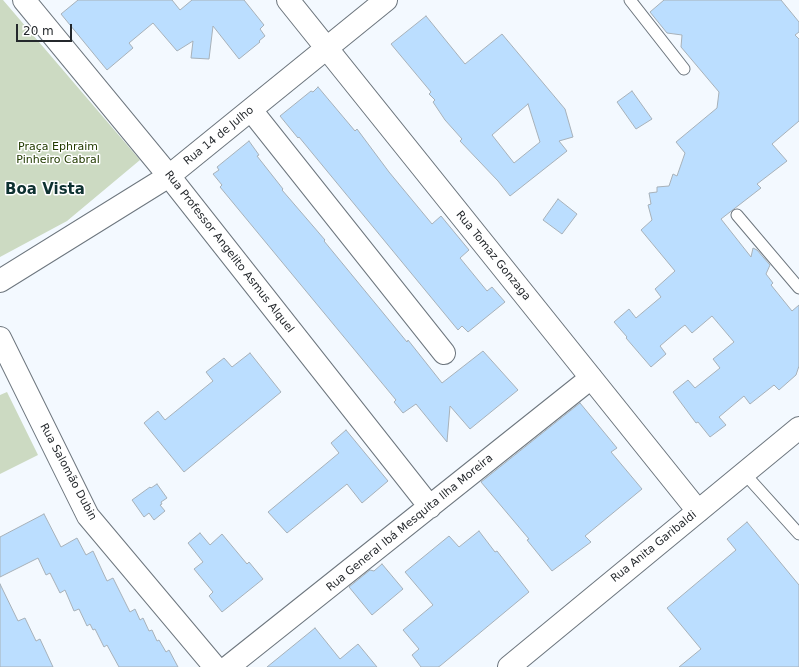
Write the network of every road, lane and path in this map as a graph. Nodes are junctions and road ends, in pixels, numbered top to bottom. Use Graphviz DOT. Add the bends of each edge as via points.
graph roads {
  1 [pos="24,0"];
  2 [pos="288,0"];
  3 [pos="386,0"];
  4 [pos="630,0"];
  5 [pos="326,48"];
  6 [pos="684,69"];
  7 [pos="251,110"];
  8 [pos="169,176"];
  9 [pos="737,215"];
  10 [pos="0,282"];
  11 [pos="799,288"];
  12 [pos="0,338"];
  13 [pos="444,353"];
  14 [pos="591,378"];
  15 [pos="799,428"];
  16 [pos="744,473"];
  17 [pos="430,507"];
  18 [pos="698,511"];
  19 [pos="799,534"];
  20 [pos="215,667"];
  21 [pos="228,667"];
  22 [pos="509,667"];
  1 -- 8 [label="street, Rua Professor Angelito Asmus Alquel"];
  2 -- 5 [label="street, Rua Tomaz Gonzaga"];
  3 -- 5 [label="street, Rua 14 de Julho"];
  4 -- 6 [label="lane"];
  5 -- 7 [label="street, Rua 14 de Julho"];
  5 -- 14 [label="street, Rua Tomaz Gonzaga"];
  7 -- 8 [label="street, Rua 14 de Julho"];
  7 -- 13 [label="street"];
  8 -- 10 [label="street, Rua 14 de Julho"];
  8 -- 17 [label="street, Rua Professor Angelito Asmus Alquel"];
  9 -- 11 [label="lane"];
  12 -- 20 [label="street, Rua Salomão Dubin" via="88,516"];
  14 -- 17 [label="street, Rua General Ibá Mesquita Ilha Moreira"];
  14 -- 18 [label="street, Rua Tomaz Gonzaga"];
  15 -- 16 [label="street, Rua Anita Garibaldi"];
  16 -- 18 [label="street, Rua Anita Garibaldi"];
  16 -- 19 [label="lane"];
  17 -- 21 [label="street, Rua General Ibá Mesquita Ilha Moreira"];
  18 -- 22 [label="street, Rua Anita Garibaldi"];
}
